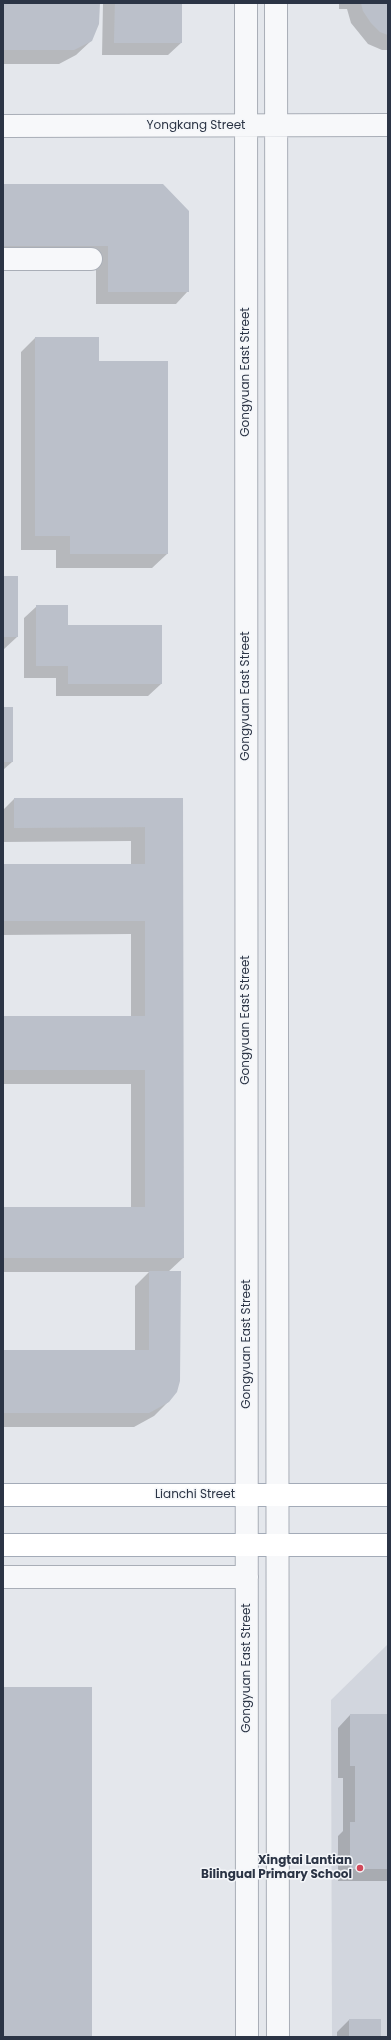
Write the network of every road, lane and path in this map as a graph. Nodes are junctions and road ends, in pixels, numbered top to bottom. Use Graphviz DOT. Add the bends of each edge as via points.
graph roads {
  1 [pos="246,3"];
  2 [pos="276,3"];
  3 [pos="388,125"];
  4 [pos="3,126"];
  5 [pos="246,126"];
  6 [pos="276,126"];
  7 [pos="3,259"];
  8 [pos="91,259"];
  9 [pos="3,1495"];
  10 [pos="247,1495"];
  11 [pos="277,1495"];
  12 [pos="388,1495"];
  13 [pos="247,1545"];
  14 [pos="277,1545"];
  15 [pos="388,1545"];
  16 [pos="3,1546"];
  17 [pos="3,1577"];
  18 [pos="247,1577"];
  19 [pos="247,2037"];
  20 [pos="278,2037"];
  1 -- 5 [label="street, Gongyuan East Street"];
  2 -- 6 [label="street"];
  3 -- 6 [label="street, Yongkang Street"];
  4 -- 5 [label="street, Yongkang Street"];
  5 -- 6 [label="street, Yongkang Street"];
  5 -- 10 [label="street, Gongyuan East Street"];
  6 -- 11 [label="street"];
  7 -- 8 [label="street"];
  9 -- 10 [label="main road, Lianchi Street"];
  10 -- 11 [label="main road, Lianchi Street"];
  10 -- 13 [label="street, Gongyuan East Street"];
  11 -- 12 [label="main road, Lianchi Street"];
  11 -- 14 [label="street"];
  13 -- 14 [label="main road"];
  13 -- 16 [label="main road"];
  13 -- 18 [label="street, Gongyuan East Street"];
  14 -- 15 [label="main road"];
  14 -- 20 [label="street"];
  17 -- 18 [label="street"];
  18 -- 19 [label="street, Gongyuan East Street"];
}
